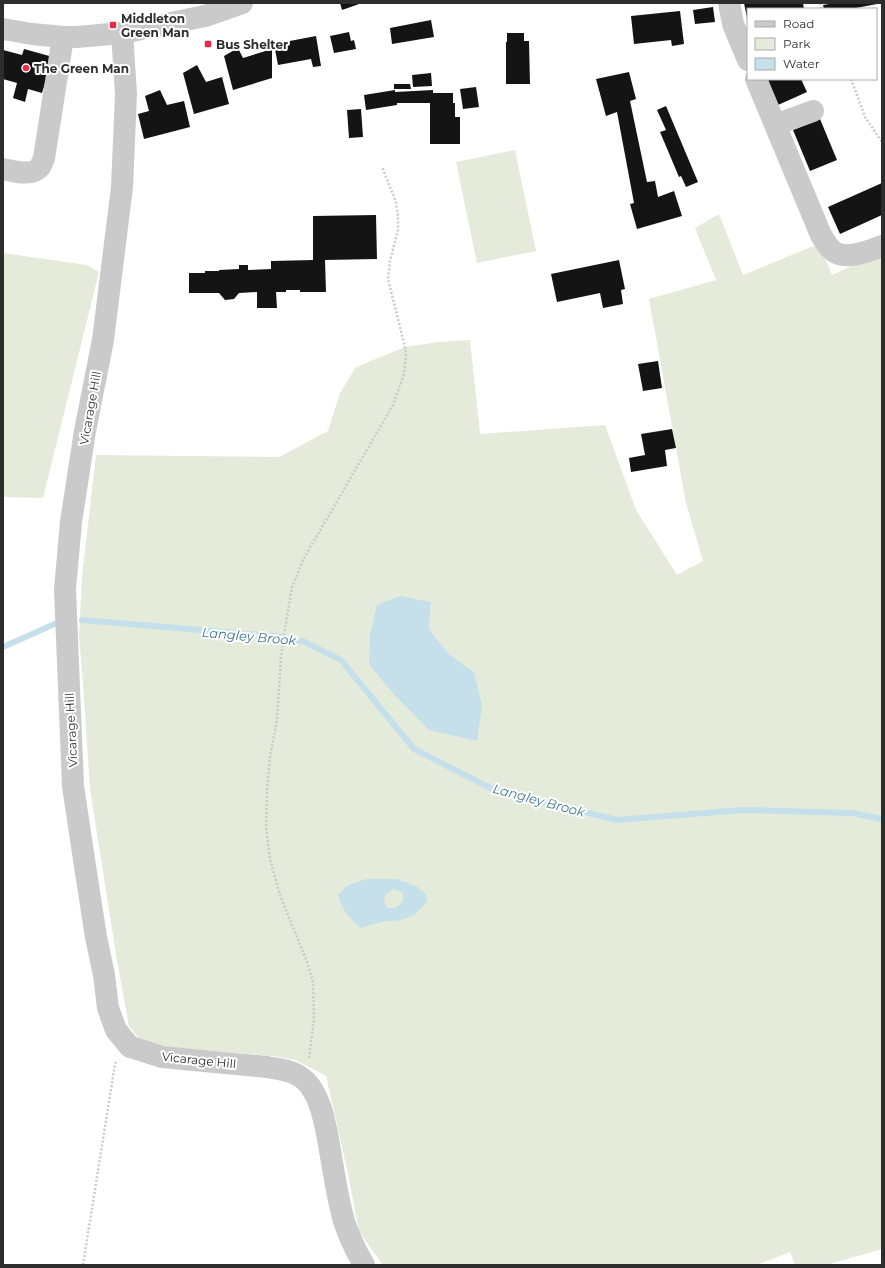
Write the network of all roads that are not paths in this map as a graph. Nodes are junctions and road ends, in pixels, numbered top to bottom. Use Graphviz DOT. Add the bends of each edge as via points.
graph roads {
  1 [pos="242,3"];
  2 [pos="729,3"];
  3 [pos="3,29"];
  4 [pos="122,33"];
  5 [pos="63,37"];
  6 [pos="747,58"];
  7 [pos="756,80"];
  8 [pos="813,111"];
  9 [pos="775,125"];
  10 [pos="3,169"];
  11 [pos="882,246"];
  12 [pos="364,1265"];
  1 -- 4 [label="street" via="205,16"];
  2 -- 6 [label="street" via="733,24"];
  3 -- 5 [label="street"];
  4 -- 5 [label="street"];
  4 -- 12 [label="street, Vicarage Hill" via="126,94 122,187 103,340 71,522 65,589 74,793 108,1008 116,1030 130,1047 162,1057 284,1070 300,1076 307,1083 317,1097 327,1130 344,1220 354,1249"];
  5 -- 10 [label="street" via="44,158 39,168 33,172"];
  7 -- 9 [label="street"];
  8 -- 9 [label="street"];
  9 -- 11 [label="street" via="821,235 833,251 844,255 859,254"];
}
